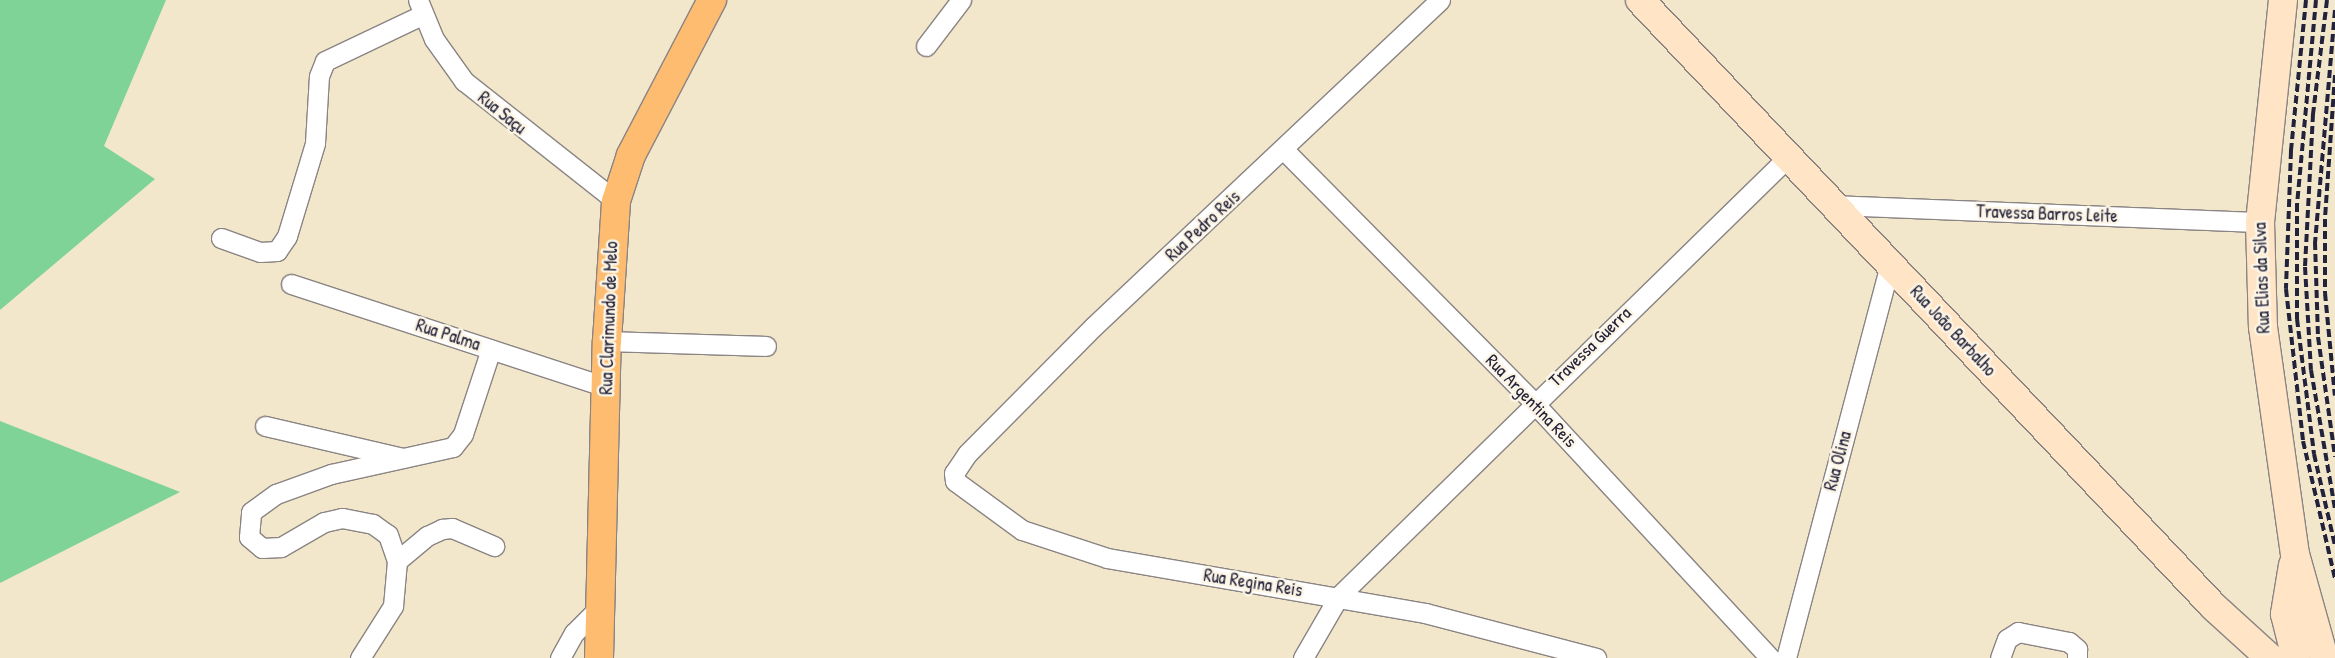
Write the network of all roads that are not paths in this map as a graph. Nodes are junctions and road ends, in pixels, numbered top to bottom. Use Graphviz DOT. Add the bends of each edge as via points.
graph roads {
  1 [pos="712,0"];
  2 [pos="961,0"];
  3 [pos="1440,0"];
  4 [pos="1640,0"];
  5 [pos="2283,0"];
  6 [pos="420,8"];
  7 [pos="926,46"];
  8 [pos="1285,151"];
  9 [pos="1788,156"];
  10 [pos="616,201"];
  11 [pos="1834,206"];
  12 [pos="2260,222"];
  13 [pos="221,238"];
  14 [pos="1890,264"];
  15 [pos="291,284"];
  16 [pos="607,341"];
  17 [pos="766,346"];
  18 [pos="491,349"];
  19 [pos="606,387"];
  20 [pos="1533,402"];
  21 [pos="265,426"];
  22 [pos="967,454"];
  23 [pos="402,458"];
  24 [pos="494,546"];
  25 [pos="2295,554"];
  26 [pos="397,562"];
  27 [pos="1340,596"];
  28 [pos="600,607"];
  29 [pos="2335,654"];
  30 [pos="360,658"];
  31 [pos="560,658"];
  32 [pos="599,658"];
  33 [pos="1303,658"];
  34 [pos="1596,658"];
  35 [pos="1770,658"];
  36 [pos="1786,658"];
  37 [pos="2000,658"];
  38 [pos="2077,658"];
  39 [pos="2270,658"];
  40 [pos="2296,658"];
  41 [pos="2324,658"];
  1 -- 10 [label="main road, Rua Clarimundo de Melo" via="631,155"];
  2 -- 7 [label="street"];
  3 -- 8 [label="street, Rua Pedro Reis"];
  4 -- 9 [label="street, Rua João Barbalho"];
  5 -- 12 [label="street, Rua Elias da Silva"];
  6 -- 10 [label="street, Rua Saçu" via="464,81"];
  6 -- 13 [label="street" via="325,61 319,76 315,144 287,236 277,250 260,252"];
  8 -- 20 [label="street, Rua Argentina Reis"];
  8 -- 22 [label="street, Rua Pedro Reis" via="1094,326"];
  9 -- 11 [label="street, Rua João Barbalho"];
  9 -- 20 [label="street, Travessa Guerra"];
  10 -- 16 [label="main road, Rua Clarimundo de Melo"];
  11 -- 12 [label="street, Travessa Barros Leite"];
  11 -- 14 [label="street, Rua João Barbalho"];
  12 -- 25 [label="street, Rua Elias da Silva" via="2270,399"];
  14 -- 36 [label="street, Rua Olina"];
  14 -- 39 [label="street, Rua João Barbalho" via="2221,614"];
  15 -- 18 [label="street, Rua Palma"];
  16 -- 17 [label="street"];
  16 -- 19 [label="main road, Rua Clarimundo de Melo"];
  18 -- 19 [label="street, Rua Palma"];
  18 -- 23 [label="street" via="460,441 447,450"];
  19 -- 28 [label="main road, Rua Clarimundo de Melo"];
  20 -- 27 [label="street, Travessa Guerra"];
  20 -- 35 [label="street, Rua Argentina Reis"];
  21 -- 23 [label="street"];
  22 -- 27 [label="street, Rua Regina Reis" via="954,473 955,482 1022,530 1046,540 1107,558"];
  23 -- 26 [label="street" via="331,474 276,494 259,504 249,522 253,544 270,549 324,522 358,518 388,535"];
  24 -- 26 [label="street" via="452,528 442,529 427,536"];
  25 -- 40 [label="street, Rua Elias da Silva" via="2285,614"];
  25 -- 41 [label="street, Rua Elias da Silva"];
  26 -- 30 [label="street" via="393,606"];
  27 -- 33 [label="street, Travessa Guerra"];
  27 -- 34 [label="street, Rua Regina Reis"];
  28 -- 31 [label="street" via="574,634"];
  28 -- 32 [label="main road, Rua Clarimundo de Melo"];
  29 -- 41 [label="street"];
  37 -- 38 [label="street" via="2007,639 2018,632 2069,642 2077,649"];
}
